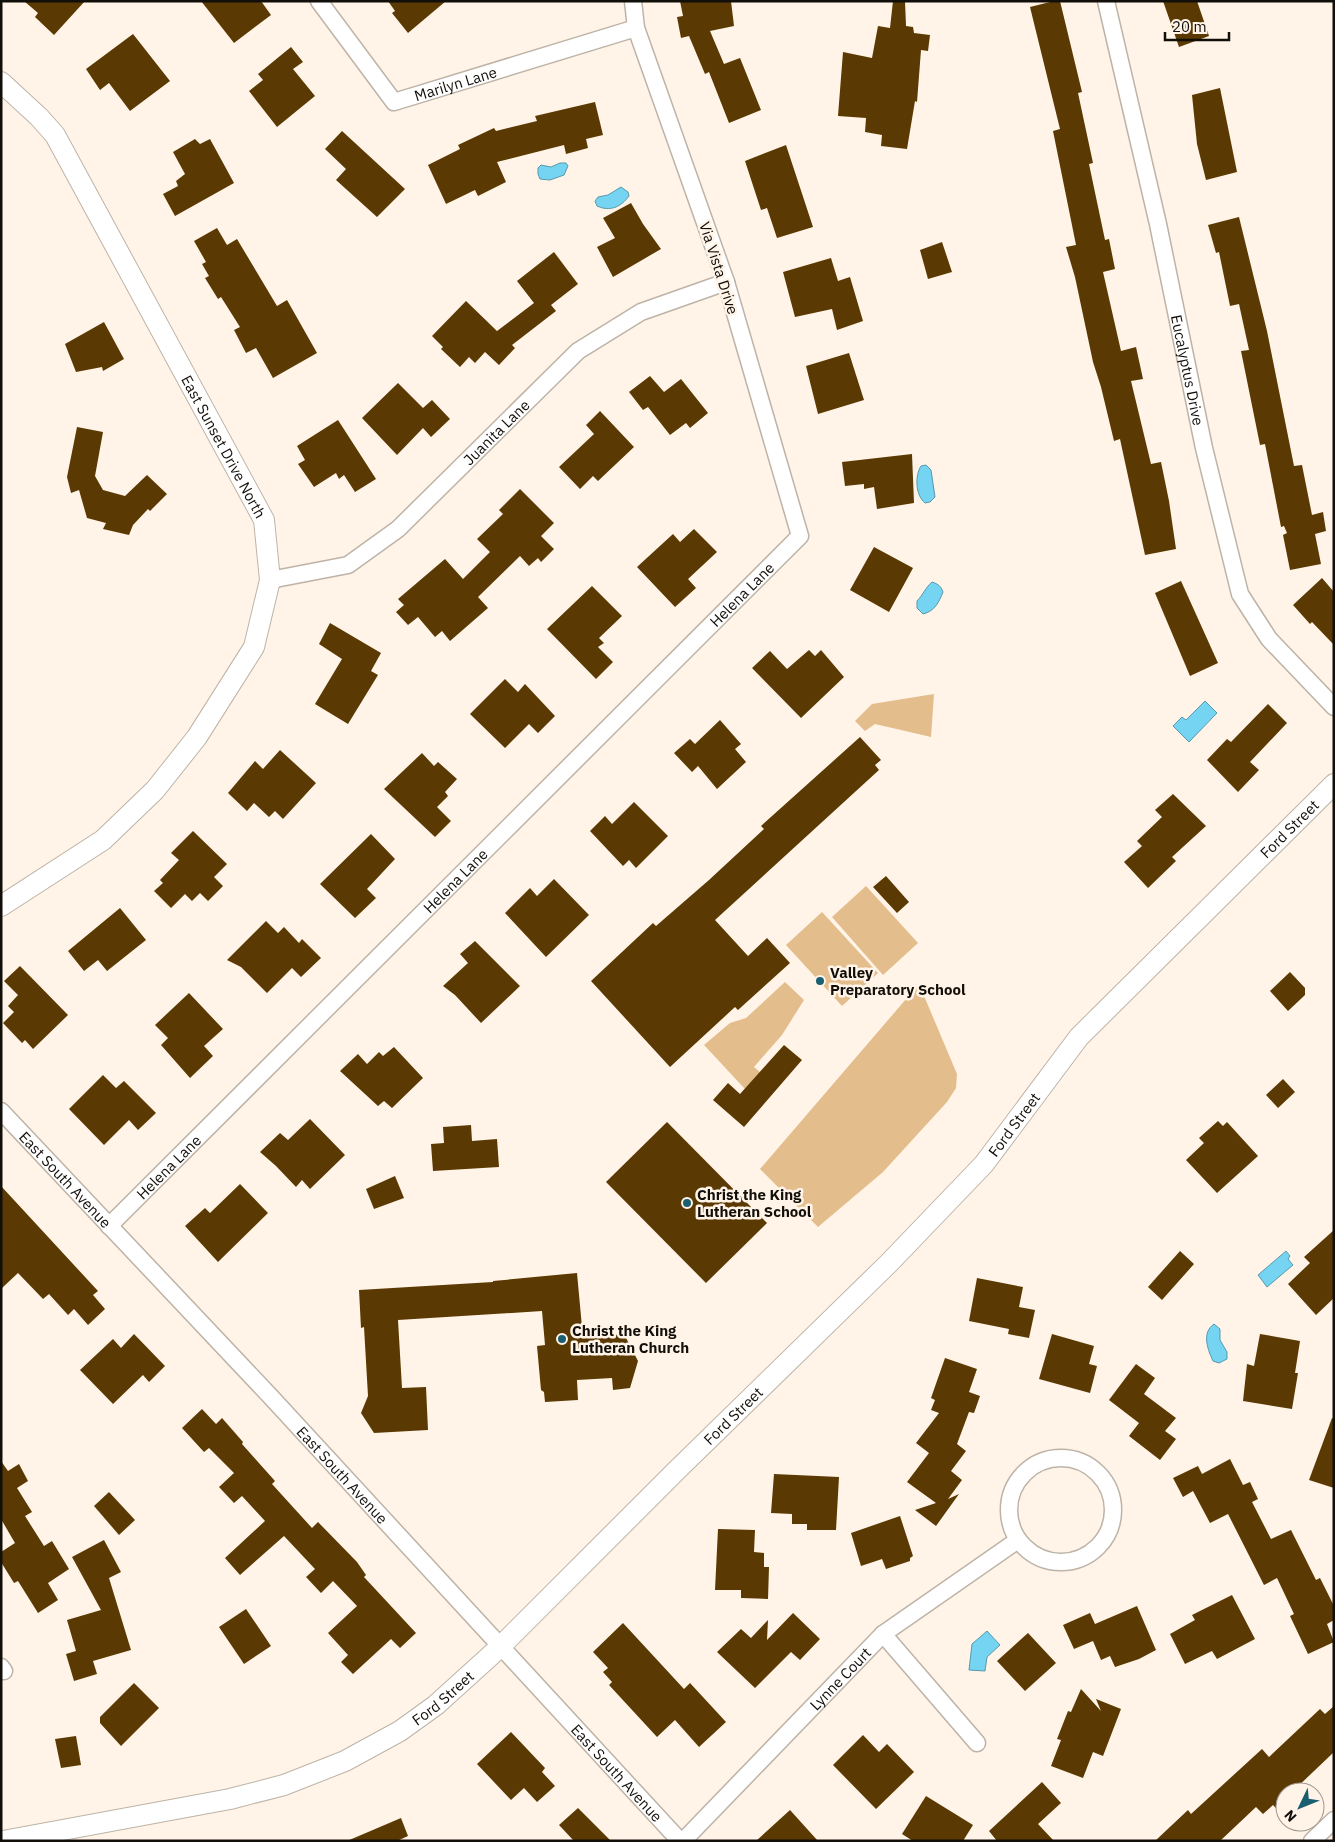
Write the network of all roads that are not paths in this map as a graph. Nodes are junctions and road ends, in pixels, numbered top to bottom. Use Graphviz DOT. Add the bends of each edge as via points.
graph roads {
  1 [pos="319,1"];
  2 [pos="633,1"];
  3 [pos="1106,1"];
  4 [pos="636,28"];
  5 [pos="1,82"];
  6 [pos="726,282"];
  7 [pos="800,536"];
  8 [pos="270,580"];
  9 [pos="1334,707"];
  10 [pos="1334,784"];
  11 [pos="1,906"];
  12 [pos="1,1112"];
  13 [pos="109,1226"];
  14 [pos="1018,1540"];
  15 [pos="883,1634"];
  16 [pos="500,1647"];
  17 [pos="977,1743"];
  18 [pos="1334,1820"];
  19 [pos="3,1841"];
  20 [pos="681,1841"];
  21 [pos="1312,1841"];
  1 -- 4 [label="street, Marilyn Lane" via="394,102"];
  2 -- 4 [label="street, Via Vista Drive"];
  3 -- 9 [label="street, Eucalyptus Drive" via="1158,224 1204,448 1240,594 1270,639"];
  4 -- 6 [label="street, Via Vista Drive"];
  5 -- 8 [label="street, East Sunset Drive North" via="55,135 264,520"];
  6 -- 7 [label="street, Via Vista Drive"];
  6 -- 8 [label="street, Juanita Lane" via="641,312 578,351 398,529 348,565"];
  7 -- 13 [label="street, Helena Lane"];
  8 -- 11 [label="street, East Sunset Drive North" via="254,647 197,737 155,790 103,840"];
  10 -- 16 [label="street, Ford Street" via="1079,1036 984,1164 890,1263 676,1470"];
  12 -- 13 [label="street, East South Avenue"];
  13 -- 16 [label="street, East South Avenue" via="272,1397"];
  14 -- 14 [label="street" via="1030,1553 1044,1560 1060,1563 1090,1554 1102,1543 1112,1522 1112,1498 1106,1483 1095,1471 1073,1459 1047,1459 1035,1464 1017,1481 1008,1505 1008,1518"];
  14 -- 15 [label="street, Lynne Court"];
  15 -- 17 [label="street"];
  15 -- 20 [label="street, Lynne Court"];
  16 -- 19 [label="street, Ford Street" via="400,1731 345,1761 284,1785 230,1800"];
  16 -- 20 [label="street, East South Avenue"];
  18 -- 21 [label="street"];
}
